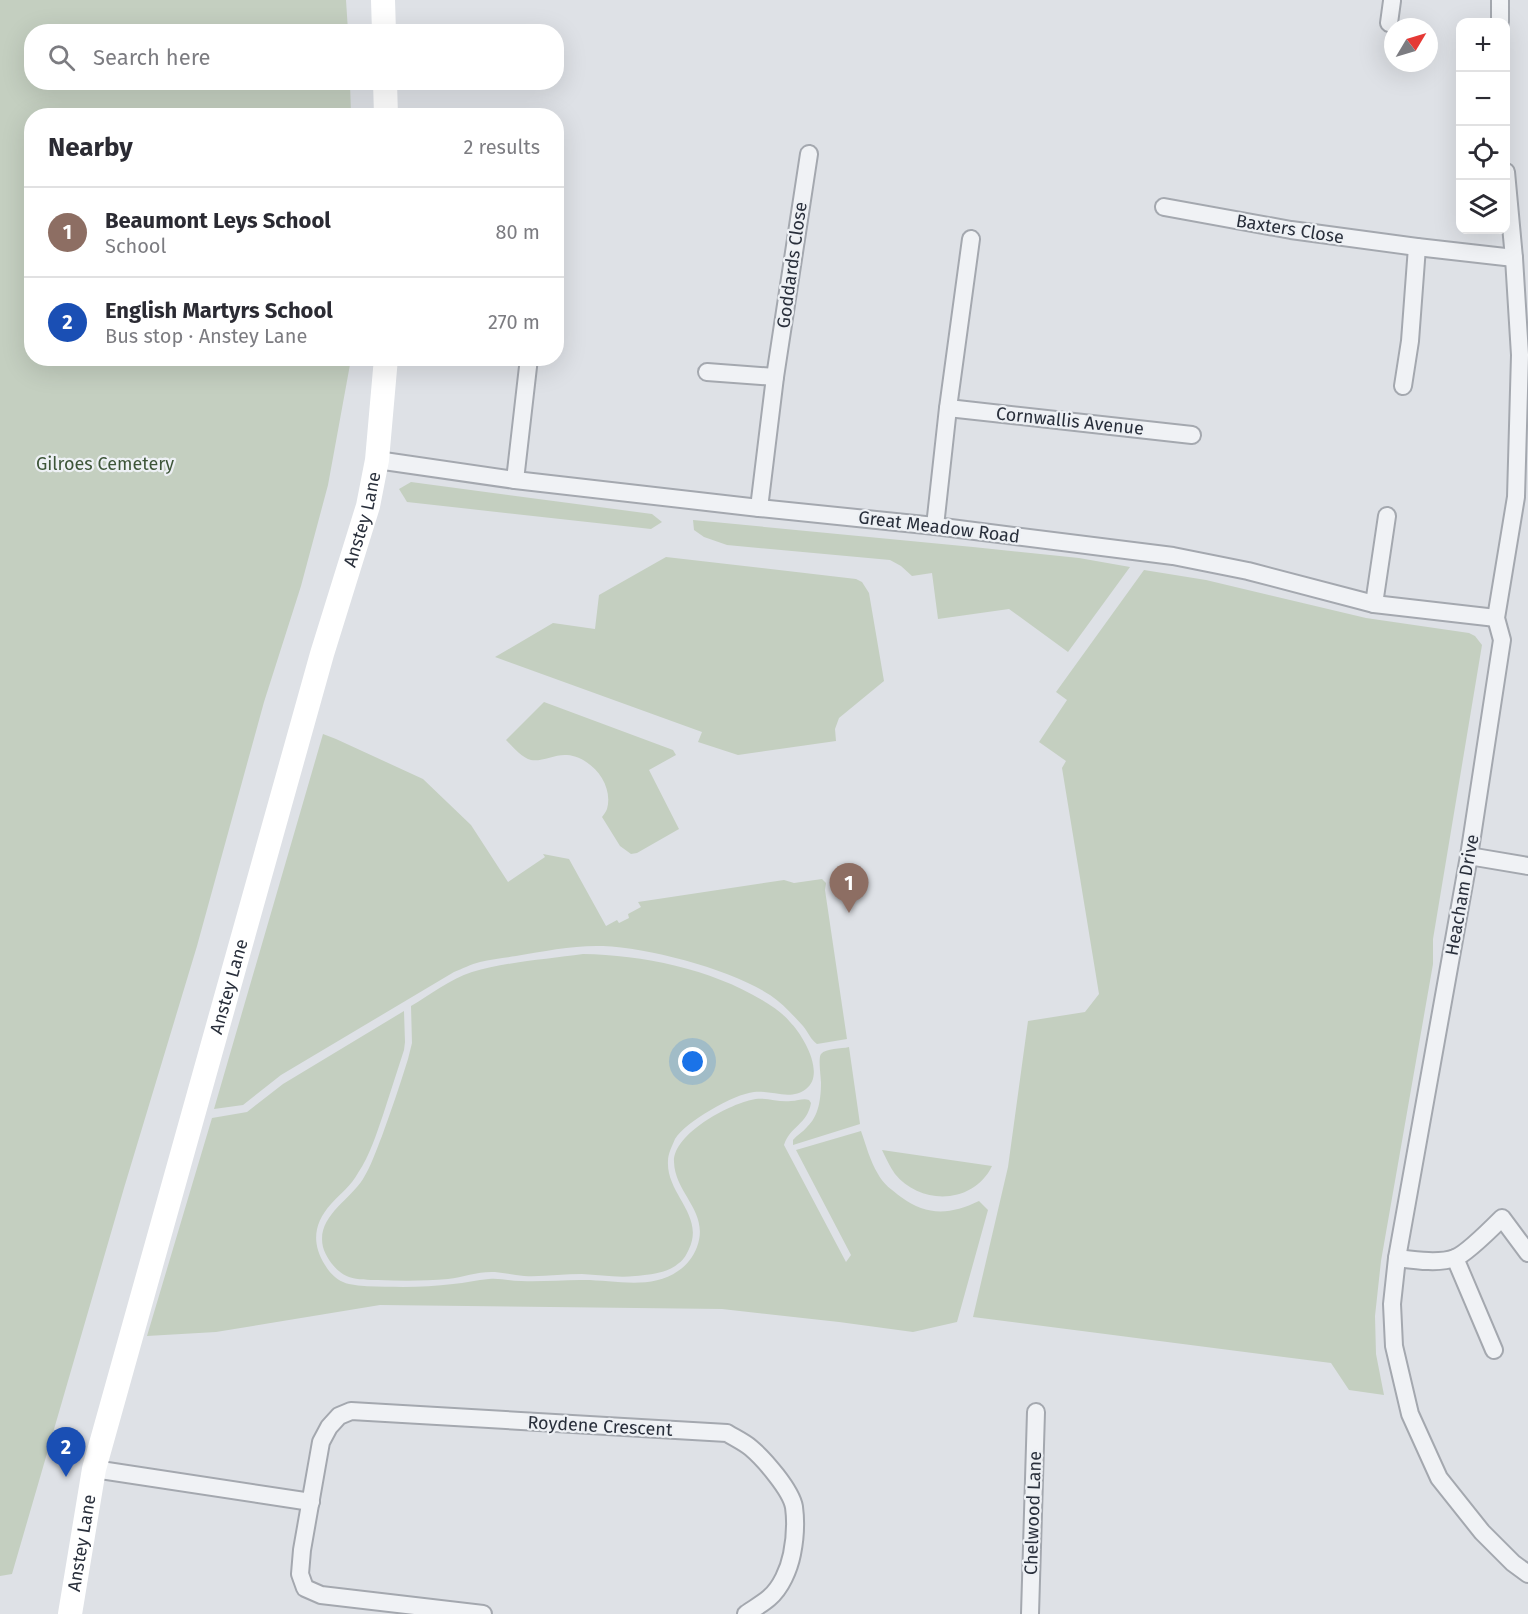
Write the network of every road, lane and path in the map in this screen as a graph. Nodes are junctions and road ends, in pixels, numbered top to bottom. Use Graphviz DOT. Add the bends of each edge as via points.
graph roads {
  1 [pos="382,0"];
  2 [pos="1390,0"];
  3 [pos="1500,0"];
  4 [pos="1389,18"];
  5 [pos="1500,18"];
  6 [pos="384,24"];
  7 [pos="385,90"];
  8 [pos="386,108"];
  9 [pos="809,153"];
  10 [pos="1507,180"];
  11 [pos="1164,207"];
  12 [pos="972,239"];
  13 [pos="1417,247"];
  14 [pos="1514,258"];
  15 [pos="1523,302"];
  16 [pos="385,366"];
  17 [pos="528,366"];
  18 [pos="707,372"];
  19 [pos="775,377"];
  20 [pos="1404,386"];
  21 [pos="948,408"];
  22 [pos="1192,435"];
  23 [pos="377,460"];
  24 [pos="515,480"];
  25 [pos="1522,497"];
  26 [pos="759,508"];
  27 [pos="1387,516"];
  28 [pos="935,526"];
  29 [pos="1374,604"];
  30 [pos="1496,618"];
  31 [pos="1469,856"];
  32 [pos="1528,866"];
  33 [pos="1528,1253"];
  34 [pos="1397,1258"];
  35 [pos="1455,1258"];
  36 [pos="1494,1350"];
  37 [pos="1036,1412"];
  38 [pos="94,1469"];
  39 [pos="311,1502"];
  40 [pos="1528,1574"];
  41 [pos="70,1614"];
  42 [pos="483,1614"];
  43 [pos="746,1614"];
  44 [pos="1030,1614"];
  1 -- 6 [label="main road"];
  2 -- 4 [label="street"];
  3 -- 5 [label="street"];
  7 -- 8 [label="main road"];
  9 -- 19 [label="street, Goddards Close"];
  10 -- 14 [label="street, Heacham Drive"];
  11 -- 13 [label="street, Baxters Close"];
  12 -- 21 [label="street"];
  13 -- 14 [label="street, Baxters Close"];
  13 -- 20 [label="street"];
  14 -- 15 [label="street, Heacham Drive"];
  15 -- 25 [label="street, Heacham Drive"];
  16 -- 23 [label="main road, Anstey Lane"];
  17 -- 24 [label="street"];
  18 -- 19 [label="street"];
  19 -- 26 [label="street, Goddards Close"];
  21 -- 22 [label="street, Cornwallis Avenue"];
  21 -- 28 [label="street"];
  23 -- 24 [label="street, Great Meadow Road"];
  23 -- 38 [label="main road, Anstey Lane" via="368,506 319,666"];
  24 -- 26 [label="street, Great Meadow Road"];
  25 -- 30 [label="street, Heacham Drive"];
  26 -- 28 [label="street, Great Meadow Road"];
  27 -- 29 [label="street"];
  28 -- 29 [label="street, Great Meadow Road" via="1173,556"];
  29 -- 30 [label="street, Great Meadow Road"];
  30 -- 31 [label="street, Heacham Drive" via="1502,640"];
  31 -- 32 [label="street"];
  31 -- 34 [label="street, Heacham Drive"];
  33 -- 35 [label="street" via="1502,1218"];
  34 -- 35 [label="street" via="1424,1262"];
  34 -- 40 [label="street, Heacham Drive" via="1392,1304 1394,1346 1410,1414 1439,1478 1482,1532"];
  35 -- 36 [label="street"];
  37 -- 44 [label="street, Chelwood Lane"];
  38 -- 39 [label="street"];
  38 -- 41 [label="main road, Anstey Lane"];
  39 -- 42 [label="street, Roydene Crescent" via="300,1574 305,1588 321,1595"];
  39 -- 43 [label="street, Roydene Crescent" via="321,1442 339,1416 351,1411 727,1433 750,1446 767,1463 794,1505 790,1563 770,1598"];
}
